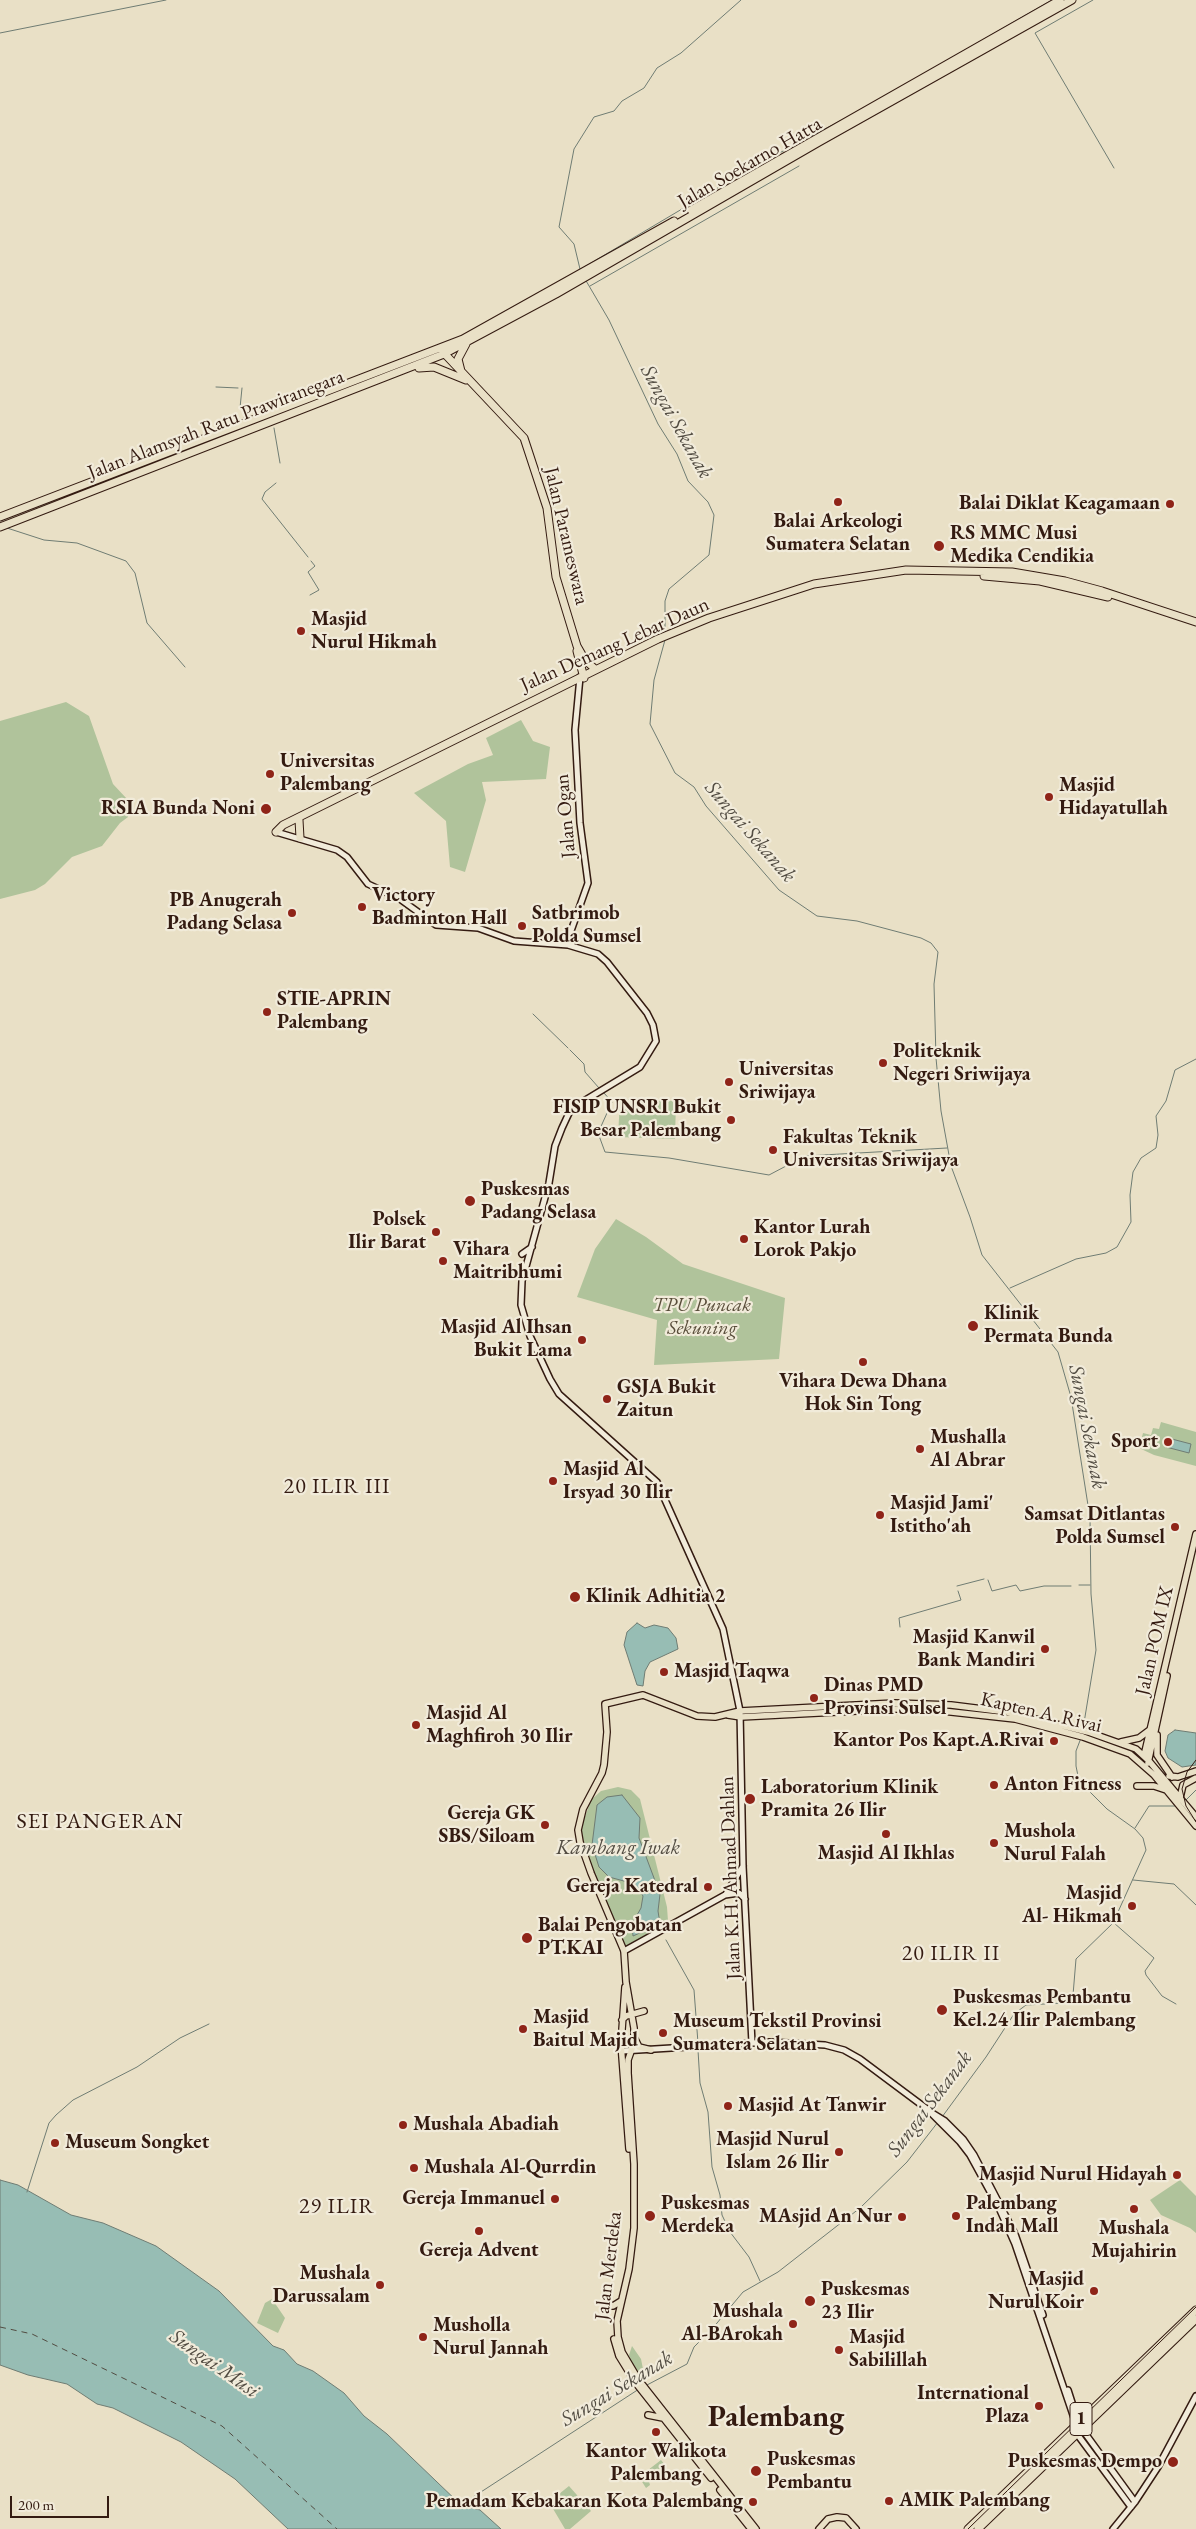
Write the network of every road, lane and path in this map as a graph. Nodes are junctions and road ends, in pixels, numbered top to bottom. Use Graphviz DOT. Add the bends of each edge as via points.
graph roads {
  1 [pos="1060,0"];
  2 [pos="1072,0"];
  3 [pos="585,274"];
  4 [pos="578,278"];
  5 [pos="466,344"];
  6 [pos="442,351"];
  7 [pos="411,369"];
  8 [pos="464,375"];
  9 [pos="474,386"];
  10 [pos="0,517"];
  11 [pos="3,526"];
  12 [pos="1067,584"];
  13 [pos="1196,622"];
  14 [pos="1196,626"];
  15 [pos="659,641"];
  16 [pos="578,652"];
  17 [pos="595,669"];
  18 [pos="583,677"];
  19 [pos="569,682"];
  20 [pos="299,820"];
  21 [pos="278,832"];
  22 [pos="300,838"];
  23 [pos="566,945"];
  24 [pos="532,1246"];
  25 [pos="522,1254"];
  26 [pos="1196,1534"];
  27 [pos="1196,1552"];
  28 [pos="740,1714"];
  29 [pos="1154,1726"];
  30 [pos="1088,1735"];
  31 [pos="1119,1742"];
  32 [pos="1144,1755"];
  33 [pos="1147,1765"];
  34 [pos="1155,1768"];
  35 [pos="1196,1772"];
  36 [pos="1188,1774"];
  37 [pos="1172,1777"];
  38 [pos="1196,1778"];
  39 [pos="1137,1786"];
  40 [pos="1166,1790"];
  41 [pos="1180,1802"];
  42 [pos="1196,1817"];
  43 [pos="1196,1826"];
  44 [pos="744,1866"];
  45 [pos="726,1895"];
  46 [pos="745,1899"];
  47 [pos="624,1951"];
  48 [pos="626,1982"];
  49 [pos="644,2011"];
  50 [pos="632,2016"];
  51 [pos="622,2020"];
  52 [pos="635,2037"];
  53 [pos="752,2043"];
  54 [pos="651,2050"];
  55 [pos="622,2051"];
  56 [pos="631,2051"];
  57 [pos="619,2303"];
  58 [pos="606,2305"];
  59 [pos="1196,2310"];
  60 [pos="1196,2319"];
  61 [pos="644,2390"];
  62 [pos="1196,2396"];
  63 [pos="648,2415"];
  64 [pos="662,2418"];
  65 [pos="1079,2430"];
  66 [pos="682,2439"];
  67 [pos="1135,2502"];
  68 [pos="1131,2507"];
  69 [pos="750,2529"];
  70 [pos="756,2529"];
  71 [pos="819,2529"];
  72 [pos="856,2529"];
  73 [pos="968,2529"];
  74 [pos="978,2529"];
  75 [pos="1113,2529"];
  1 -- 3 [label="highway, Jalan Soekarno Hatta"];
  2 -- 3 [label="highway, Jalan Soekarno Hatta"];
  3 -- 4 [label="highway, Jalan Soekarno Hatta"];
  4 -- 5 [label="highway, Jalan Soekarno Hatta"];
  4 -- 6 [label="highway, Jalan Soekarno Hatta"];
  5 -- 6 [label="highway, Jalan Soekarno Hatta"];
  5 -- 8 [label="highway" via="458,360"];
  6 -- 7 [label="highway, Jalan Alamsyah Ratu Prawiranegara"];
  6 -- 8 [label="highway, Jalan Parameswara"];
  6 -- 10 [label="highway, Jalan Alamsyah Ratu Prawiranegara" via="390,367"];
  7 -- 9 [label="highway" via="434,367"];
  7 -- 11 [label="highway, Jalan Alamsyah Ratu Prawiranegara"];
  8 -- 9 [label="highway, Jalan Parameswara"];
  9 -- 16 [label="highway, Jalan Parameswara" via="514,424 526,442 546,508 556,578"];
  12 -- 13 [label="highway, Jalan Demang Lebar Daun"];
  12 -- 14 [label="highway, Jalan Demang Lebar Daun"];
  12 -- 15 [label="highway, Jalan Demang Lebar Daun" via="1012,572 983,574 906,570 825,582 728,612"];
  15 -- 17 [label="highway, Jalan Demang Lebar Daun"];
  15 -- 18 [label="highway, Jalan Demang Lebar Daun"];
  16 -- 17 [label="highway"];
  16 -- 18 [label="highway, Jalan Parameswara"];
  16 -- 19 [label="highway" via="576,674"];
  17 -- 18 [label="highway, Jalan Demang Lebar Daun"];
  18 -- 19 [label="highway, Jalan Demang Lebar Daun"];
  18 -- 20 [label="highway, Jalan Demang Lebar Daun"];
  18 -- 23 [label="main road, Jalan Ogan" via="575,730 580,823 588,883"];
  19 -- 21 [label="highway, Jalan Demang Lebar Daun" via="283,824"];
  20 -- 21 [label="highway, Jalan Demang Lebar Daun"];
  20 -- 22 [label="highway"];
  21 -- 22 [label="main road"];
  22 -- 23 [label="main road" via="338,850 368,884 400,899 430,922 441,926 478,928 514,941"];
  23 -- 24 [label="main road, Jalan K.H. Ahmad Dahlan" via="588,949 607,962 646,1013 656,1036 654,1046 640,1067 569,1113 562,1128"];
  24 -- 25 [label="main road"];
  24 -- 28 [label="main road, Jalan K.H. Ahmad Dahlan" via="520,1289 530,1336 559,1394 657,1482 723,1629"];
  26 -- 29 [label="main road, Jalan POM IX"];
  27 -- 29 [label="main road, Jalan POM IX"];
  28 -- 30 [label="main road, Kapten A. Rivai" via="877,1708 944,1710 1015,1719"];
  28 -- 44 [label="main road, Jalan K.H. Ahmad Dahlan"];
  28 -- 47 [label="main road, Kapten A. Rivai" via="697,1716 658,1699 636,1695 605,1704 604,1765 583,1809 579,1836"];
  29 -- 31 [label="main road" via="1139,1738"];
  29 -- 32 [label="main road, Jalan POM IX"];
  29 -- 33 [label="main road"];
  29 -- 37 [label="main road" via="1157,1755"];
  30 -- 31 [label="main road, Kapten A. Rivai"];
  30 -- 33 [label="main road, Kapten A. Rivai"];
  31 -- 32 [label="main road, Kapten A. Rivai"];
  32 -- 33 [label="main road"];
  33 -- 34 [label="main road"];
  33 -- 40 [label="main road, Kapten A. Rivai"];
  34 -- 37 [label="main road"];
  34 -- 41 [label="main road"];
  35 -- 36 [label="main road"];
  36 -- 37 [label="main road"];
  36 -- 38 [label="main road"];
  38 -- 41 [label="main road" via="1182,1786"];
  39 -- 40 [label="main road"];
  40 -- 41 [label="main road, Kapten A. Rivai"];
  41 -- 42 [label="main road"];
  41 -- 43 [label="main road, Kapten A. Rivai"];
  44 -- 45 [label="main road"];
  44 -- 46 [label="main road, Jalan K.H. Ahmad Dahlan"];
  45 -- 46 [label="main road" via="739,1892"];
  45 -- 47 [label="main road"];
  46 -- 53 [label="main road, Jalan K.H. Ahmad Dahlan"];
  47 -- 48 [label="main road"];
  48 -- 50 [label="main road"];
  48 -- 51 [label="main road, Jalan Merdeka"];
  49 -- 50 [label="main road"];
  50 -- 51 [label="main road"];
  50 -- 52 [label="main road"];
  51 -- 55 [label="main road, Jalan Merdeka"];
  52 -- 54 [label="main road" via="639,2047"];
  52 -- 56 [label="main road, Jalan Merdeka"];
  53 -- 54 [label="main road"];
  53 -- 65 [label="main road" via="810,2043 844,2050 944,2123 970,2155 1015,2244"];
  54 -- 56 [label="main road"];
  55 -- 56 [label="main road"];
  55 -- 57 [label="main road, Jalan Merdeka" via="631,2228"];
  56 -- 57 [label="main road, Jalan Merdeka" via="628,2073 634,2162 634,2228"];
  57 -- 58 [label="main road"];
  57 -- 61 [label="main road, Jalan Merdeka" via="617,2321 622,2352"];
  59 -- 65 [label="highway, 1"];
  60 -- 65 [label="highway, 1"];
  61 -- 64 [label="main road, Jalan Merdeka"];
  61 -- 66 [label="main road, Jalan Merdeka"];
  62 -- 67 [label="main road" via="1168,2450"];
  63 -- 64 [label="main road"];
  64 -- 66 [label="main road, Jalan Merdeka"];
  65 -- 67 [label="main road" via="1087,2436"];
  65 -- 68 [label="main road"];
  65 -- 73 [label="highway, 1"];
  65 -- 74 [label="highway, 1"];
  66 -- 69 [label="main road, Jalan Merdeka"];
  66 -- 70 [label="main road, Jalan Merdeka"];
  67 -- 68 [label="main road"];
  68 -- 75 [label="main road"];
  71 -- 72 [label="main road" via="828,2519 837,2517 846,2518"];
}
